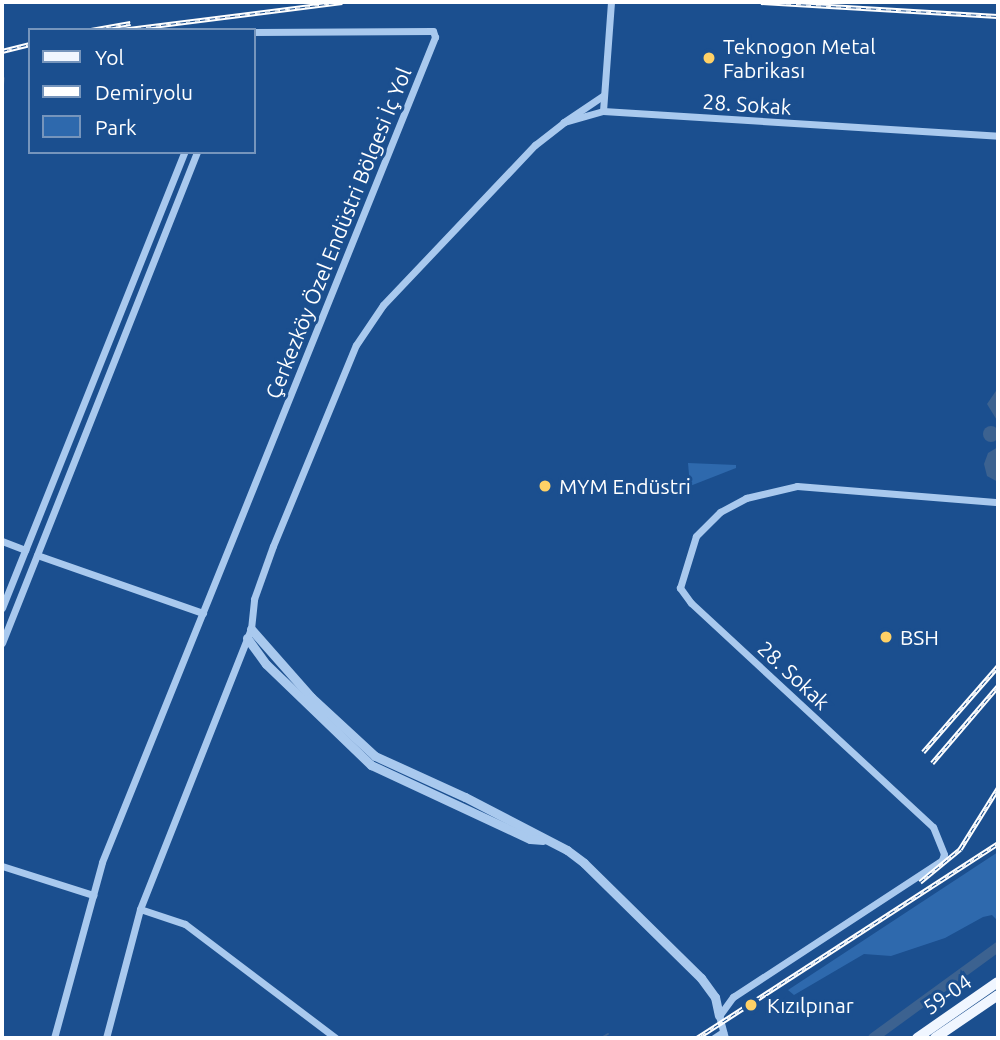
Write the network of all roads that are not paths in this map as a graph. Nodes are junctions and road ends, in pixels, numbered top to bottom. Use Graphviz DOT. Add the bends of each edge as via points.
graph roads {
  1 [pos="611,2"];
  2 [pos="256,32"];
  3 [pos="604,95"];
  4 [pos="603,111"];
  5 [pos="564,122"];
  6 [pos="998,136"];
  7 [pos="183,154"];
  8 [pos="196,154"];
  9 [pos="998,502"];
  10 [pos="2,541"];
  11 [pos="25,550"];
  12 [pos="37,555"];
  13 [pos="2,608"];
  14 [pos="203,613"];
  15 [pos="249,634"];
  16 [pos="2,643"];
  17 [pos="2,866"];
  18 [pos="93,895"];
  19 [pos="140,909"];
  20 [pos="998,982"];
  21 [pos="998,995"];
  22 [pos="719,1016"];
  23 [pos="724,1035"];
  24 [pos="54,1038"];
  25 [pos="106,1038"];
  26 [pos="335,1038"];
  27 [pos="714,1038"];
  28 [pos="917,1038"];
  29 [pos="935,1038"];
  1 -- 3 [label="street"];
  2 -- 14 [label="street, Çerkezköy Özel Endüstri Bölgesi İç Yol" via="433,31 435,37"];
  3 -- 4 [label="street"];
  3 -- 5 [label="street"];
  4 -- 5 [label="street, 28. Sokak"];
  4 -- 6 [label="street, 28. Sokak"];
  5 -- 15 [label="street" via="535,145 369,324 274,546 254,599"];
  7 -- 11 [label="street"];
  8 -- 12 [label="street"];
  9 -- 22 [label="street, 28. Sokak" via="797,486 746,498 720,512 696,536 680,588 691,603 933,827 944,853 942,860 733,997"];
  10 -- 11 [label="street"];
  11 -- 13 [label="street"];
  12 -- 14 [label="street"];
  12 -- 16 [label="street"];
  14 -- 18 [label="street, Çerkezköy Özel Endüstri Bölgesi İç Yol"];
  15 -- 19 [label="street"];
  15 -- 22 [label="street" via="375,756 567,850 701,978 715,997"];
  17 -- 18 [label="street"];
  18 -- 24 [label="street, Çerkezköy Özel Endüstri Bölgesi İç Yol"];
  19 -- 25 [label="street"];
  19 -- 26 [label="street" via="185,924"];
  20 -- 28 [label="main road, 59-04 / 59-04"];
  21 -- 29 [label="main road, 59-04"];
  22 -- 23 [label="street"];
  23 -- 27 [label="street"];
}
